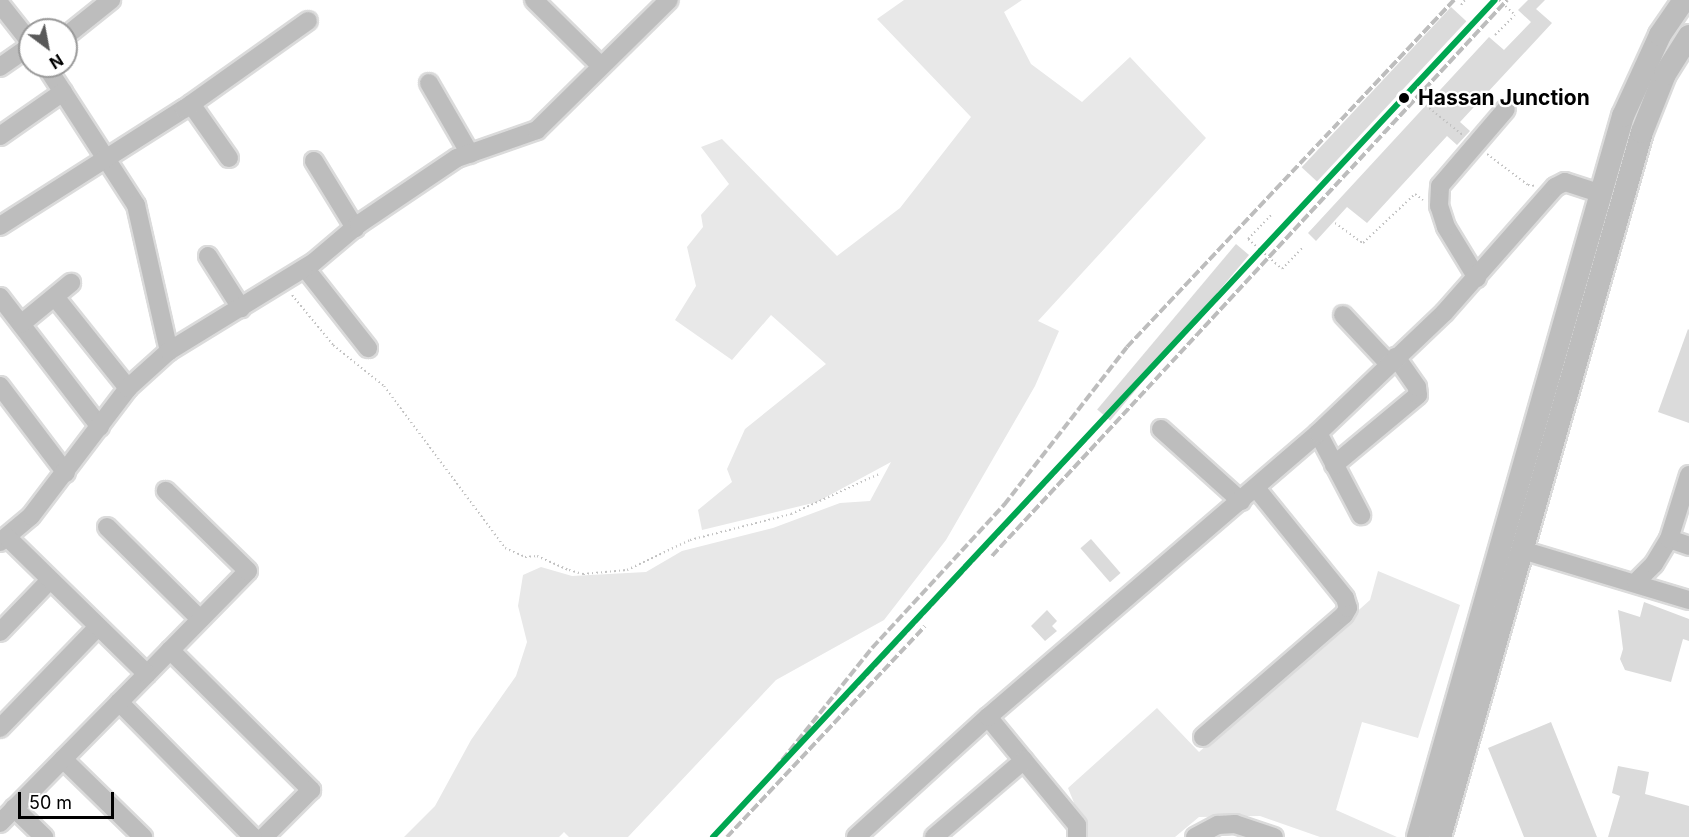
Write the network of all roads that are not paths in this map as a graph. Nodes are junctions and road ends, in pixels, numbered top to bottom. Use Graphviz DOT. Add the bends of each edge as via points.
graph roads {
  1 [pos="111,0"];
  2 [pos="534,0"];
  3 [pos="1684,0"];
  4 [pos="663,2"];
  5 [pos="0,4"];
  6 [pos="308,21"];
  7 [pos="78,26"];
  8 [pos="18,28"];
  9 [pos="1689,36"];
  10 [pos="18,53"];
  11 [pos="600,65"];
  12 [pos="0,67"];
  13 [pos="54,78"];
  14 [pos="429,83"];
  15 [pos="63,92"];
  16 [pos="191,104"];
  17 [pos="1506,109"];
  18 [pos="1623,116"];
  19 [pos="1645,124"];
  20 [pos="0,136"];
  21 [pos="470,154"];
  22 [pos="229,158"];
  23 [pos="105,160"];
  24 [pos="314,161"];
  25 [pos="1601,194"];
  26 [pos="0,226"];
  27 [pos="355,228"];
  28 [pos="208,256"];
  29 [pos="305,268"];
  30 [pos="1477,278"];
  31 [pos="71,283"];
  32 [pos="0,297"];
  33 [pos="55,297"];
  34 [pos="241,308"];
  35 [pos="1343,315"];
  36 [pos="21,324"];
  37 [pos="368,348"];
  38 [pos="169,351"];
  39 [pos="1392,360"];
  40 [pos="0,386"];
  41 [pos="128,388"];
  42 [pos="100,427"];
  43 [pos="1161,429"];
  44 [pos="1318,433"];
  45 [pos="1334,465"];
  46 [pos="66,473"];
  47 [pos="1689,476"];
  48 [pos="1256,488"];
  49 [pos="166,491"];
  50 [pos="1241,501"];
  51 [pos="1361,516"];
  52 [pos="1507,519"];
  53 [pos="1529,525"];
  54 [pos="107,527"];
  55 [pos="1669,539"];
  56 [pos="3,540"];
  57 [pos="1689,546"];
  58 [pos="1522,550"];
  59 [pos="50,580"];
  60 [pos="1636,582"];
  61 [pos="1689,600"];
  62 [pos="200,620"];
  63 [pos="98,627"];
  64 [pos="0,633"];
  65 [pos="170,650"];
  66 [pos="147,674"];
  67 [pos="119,702"];
  68 [pos="988,717"];
  69 [pos="0,728"];
  70 [pos="1203,737"];
  71 [pos="63,759"];
  72 [pos="1024,760"];
  73 [pos="14,808"];
  74 [pos="0,823"];
  75 [pos="44,837"];
  76 [pos="143,837"];
  77 [pos="253,837"];
  78 [pos="264,837"];
  79 [pos="856,837"];
  80 [pos="934,837"];
  81 [pos="1077,837"];
  82 [pos="1195,837"];
  83 [pos="1274,837"];
  84 [pos="1418,837"];
  85 [pos="1440,837"];
  1 -- 7 [label="street"];
  2 -- 11 [label="street"];
  3 -- 18 [label="main road" via="1660,35"];
  4 -- 11 [label="street"];
  5 -- 8 [label="street"];
  6 -- 16 [label="street"];
  9 -- 19 [label="main road" via="1665,74"];
  10 -- 12 [label="street"];
  11 -- 21 [label="street" via="537,130"];
  13 -- 15 [label="street"];
  14 -- 21 [label="street"];
  15 -- 20 [label="street"];
  15 -- 23 [label="street"];
  16 -- 22 [label="street"];
  16 -- 23 [label="street"];
  17 -- 30 [label="street" via="1440,186 1439,206 1446,227"];
  18 -- 19 [label="main road"];
  18 -- 25 [label="main road"];
  19 -- 53 [label="main road"];
  21 -- 27 [label="street" via="457,158"];
  23 -- 26 [label="street"];
  23 -- 38 [label="street" via="141,217"];
  24 -- 27 [label="street"];
  25 -- 30 [label="street" via="1565,182 1555,187"];
  25 -- 52 [label="main road"];
  27 -- 29 [label="street"];
  28 -- 34 [label="street"];
  29 -- 34 [label="street"];
  29 -- 37 [label="street"];
  30 -- 39 [label="street"];
  31 -- 33 [label="street"];
  32 -- 36 [label="street"];
  33 -- 36 [label="street"];
  33 -- 41 [label="street"];
  34 -- 38 [label="street"];
  35 -- 39 [label="street"];
  36 -- 42 [label="street"];
  38 -- 41 [label="street"];
  39 -- 44 [label="street"];
  39 -- 45 [label="street" via="1417,387 1418,395"];
  40 -- 46 [label="street"];
  41 -- 42 [label="street"];
  42 -- 46 [label="street"];
  43 -- 50 [label="street"];
  44 -- 45 [label="street"];
  44 -- 48 [label="street"];
  45 -- 51 [label="street"];
  46 -- 56 [label="street" via="31,516"];
  47 -- 55 [label="street"];
  48 -- 50 [label="street"];
  48 -- 70 [label="street" via="1345,598 1348,608"];
  49 -- 62 [label="street" via="248,571"];
  50 -- 68 [label="street"];
  52 -- 53 [label="main road"];
  52 -- 84 [label="main road"];
  53 -- 58 [label="main road"];
  54 -- 62 [label="street"];
  55 -- 57 [label="street"];
  55 -- 60 [label="street" via="1654,564"];
  56 -- 59 [label="street"];
  58 -- 60 [label="street"];
  58 -- 85 [label="main road"];
  59 -- 63 [label="street"];
  59 -- 64 [label="street"];
  60 -- 61 [label="street"];
  62 -- 65 [label="street"];
  63 -- 66 [label="street"];
  63 -- 69 [label="street"];
  65 -- 66 [label="street"];
  65 -- 78 [label="street" via="311,790"];
  66 -- 67 [label="street"];
  67 -- 71 [label="street"];
  67 -- 77 [label="street"];
  68 -- 72 [label="street"];
  68 -- 79 [label="street"];
  71 -- 73 [label="street"];
  71 -- 76 [label="street"];
  72 -- 80 [label="street"];
  72 -- 81 [label="street" via="1077,825"];
  73 -- 74 [label="street"];
  73 -- 75 [label="street"];
  82 -- 83 [label="street" via="1218,825 1235,824"];
}
